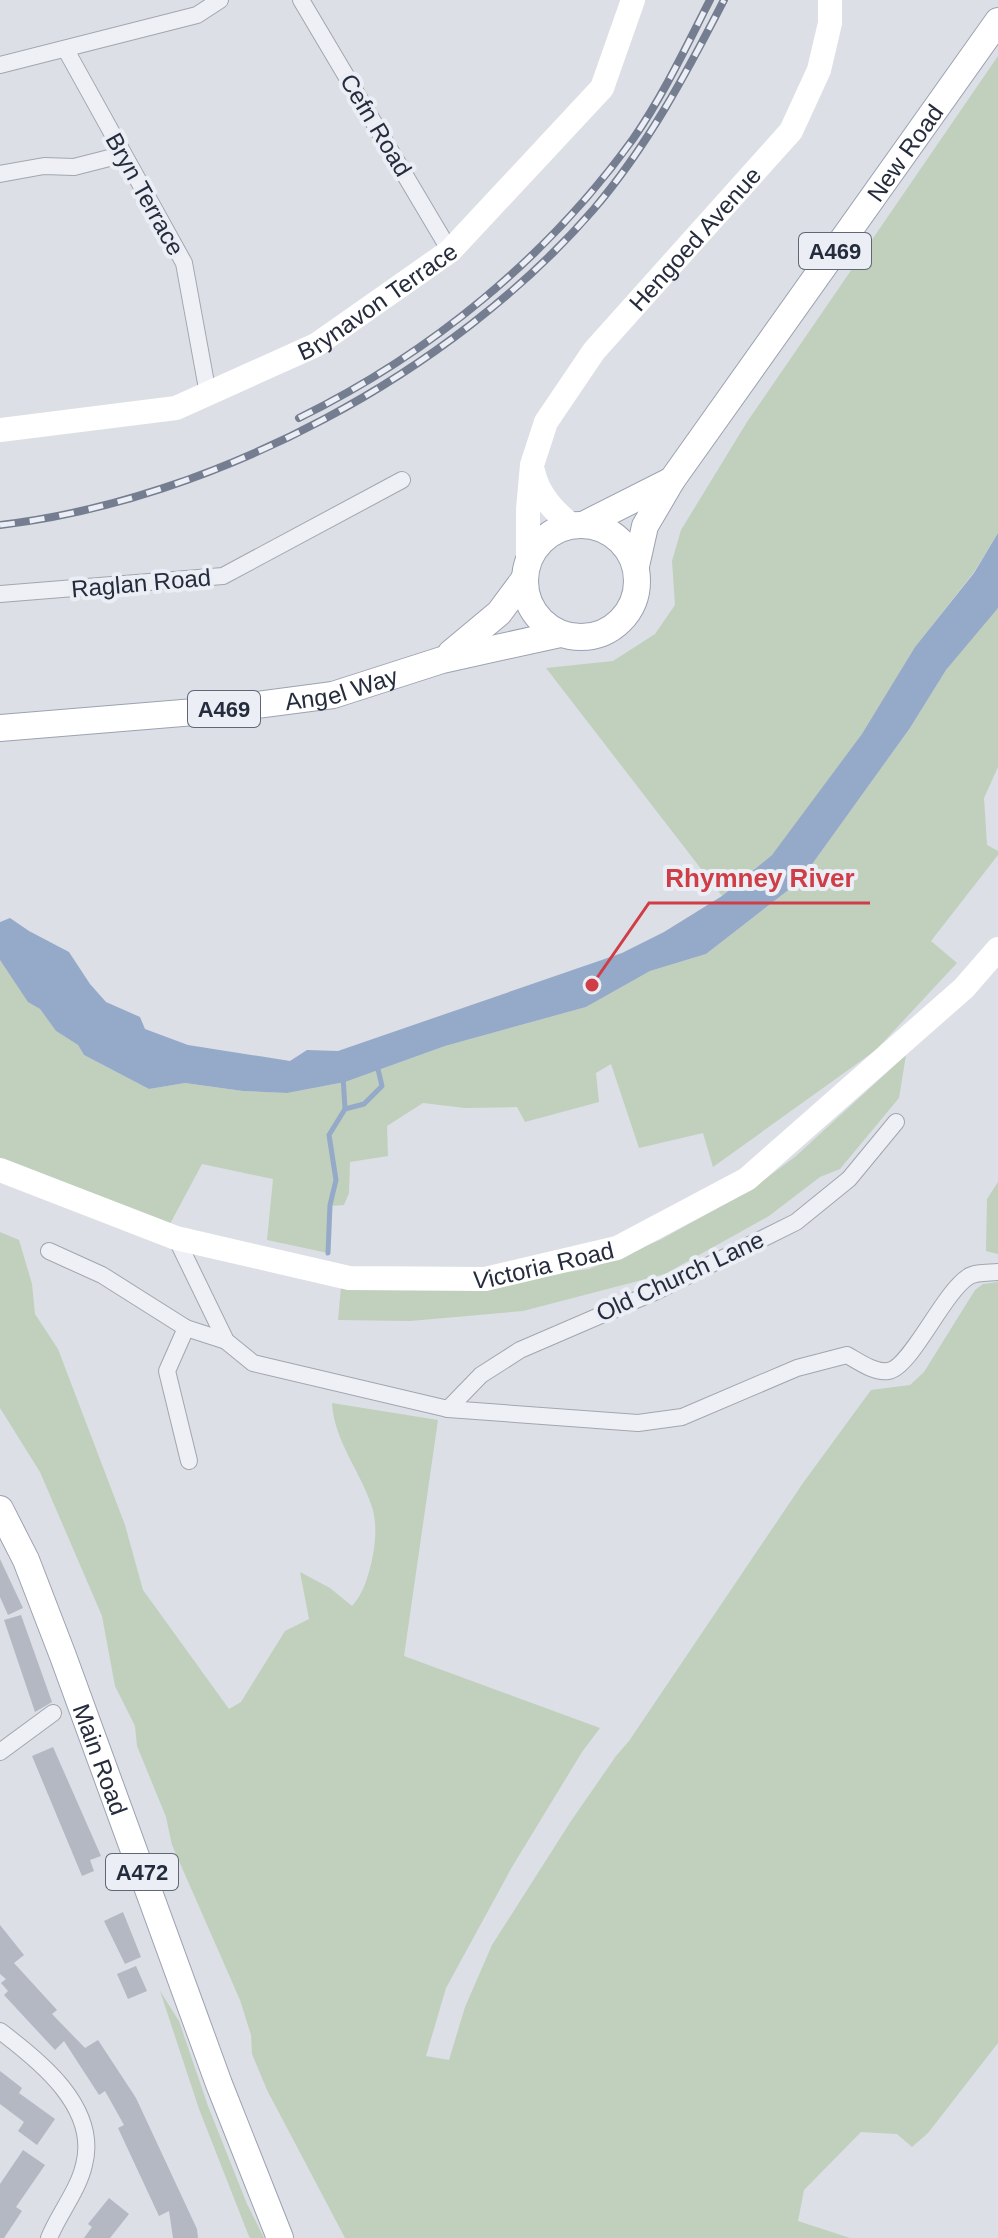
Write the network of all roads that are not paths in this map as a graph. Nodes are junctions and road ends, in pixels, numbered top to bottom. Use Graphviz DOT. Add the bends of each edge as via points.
graph roads {
  1 [pos="220,0"];
  2 [pos="301,0"];
  3 [pos="633,0"];
  4 [pos="830,0"];
  5 [pos="998,21"];
  6 [pos="66,50"];
  7 [pos="0,65"];
  8 [pos="121,155"];
  9 [pos="0,174"];
  10 [pos="450,251"];
  11 [pos="208,394"];
  12 [pos="0,430"];
  13 [pos="532,465"];
  14 [pos="402,480"];
  15 [pos="672,480"];
  16 [pos="577,525"];
  17 [pos="636,566"];
  18 [pos="527,569"];
  19 [pos="0,594"];
  20 [pos="560,634"];
  21 [pos="442,660"];
  22 [pos="0,728"];
  23 [pos="998,949"];
  24 [pos="896,1122"];
  25 [pos="0,1170"];
  26 [pos="176,1238"];
  27 [pos="49,1251"];
  28 [pos="998,1272"];
  29 [pos="186,1328"];
  30 [pos="226,1341"];
  31 [pos="448,1409"];
  32 [pos="189,1461"];
  33 [pos="0,1509"];
  34 [pos="53,1713"];
  35 [pos="0,1752"];
  36 [pos="0,2031"];
  37 [pos="49,2238"];
  38 [pos="280,2238"];
  1 -- 6 [label="street" via="197,15"];
  2 -- 10 [label="street, Cefn Road"];
  3 -- 10 [label="street, Brynavon Terrace" via="602,88"];
  4 -- 13 [label="street, Hengoed Avenue" via="819,70 791,131 594,351 546,422"];
  5 -- 15 [label="main road, New Road / A469"];
  6 -- 7 [label="street"];
  6 -- 8 [label="street, Bryn Terrace"];
  8 -- 9 [label="street" via="74,167"];
  8 -- 11 [label="street, Bryn Terrace" via="184,263"];
  10 -- 11 [label="street, Brynavon Terrace" via="316,345"];
  11 -- 12 [label="street, Brynavon Terrace" via="176,408"];
  13 -- 16 [label="street" via="536,486 555,512"];
  13 -- 18 [label="street, Hengoed Avenue"];
  14 -- 19 [label="street, Raglan Road" via="223,576"];
  15 -- 16 [label="main road, New Road / A469"];
  15 -- 17 [label="main road, New Road / A469" via="645,526"];
  16 -- 17 [label="main road" via="616,536"];
  16 -- 18 [label="main road" via="550,534 537,545"];
  17 -- 20 [label="main road" via="636,592 626,617 596,636"];
  18 -- 20 [label="main road" via="526,595 533,611"];
  18 -- 21 [label="main road, Angel Way / A469" via="499,613"];
  20 -- 21 [label="main road, Angel Way / A469"];
  21 -- 22 [label="main road, Angel Way / A469" via="333,695"];
  23 -- 26 [label="street, Victoria Road" via="964,988 747,1179 617,1248 485,1279 349,1278"];
  24 -- 31 [label="street, Old Church Lane" via="849,1179 796,1222 657,1291 520,1350 481,1375"];
  25 -- 26 [label="street, Victoria Road"];
  26 -- 30 [label="street"];
  27 -- 29 [label="street" via="102,1275"];
  28 -- 31 [label="street" via="969,1275 946,1298 901,1365 888,1371 847,1355 797,1368 682,1417 638,1423"];
  29 -- 30 [label="street"];
  29 -- 32 [label="street" via="167,1371"];
  30 -- 31 [label="street" via="253,1363"];
  33 -- 38 [label="main road, Main Road / A472" via="42,1601"];
  34 -- 35 [label="street"];
  36 -- 37 [label="street" via="36,2059 71,2099 87,2141 85,2164"];
}
